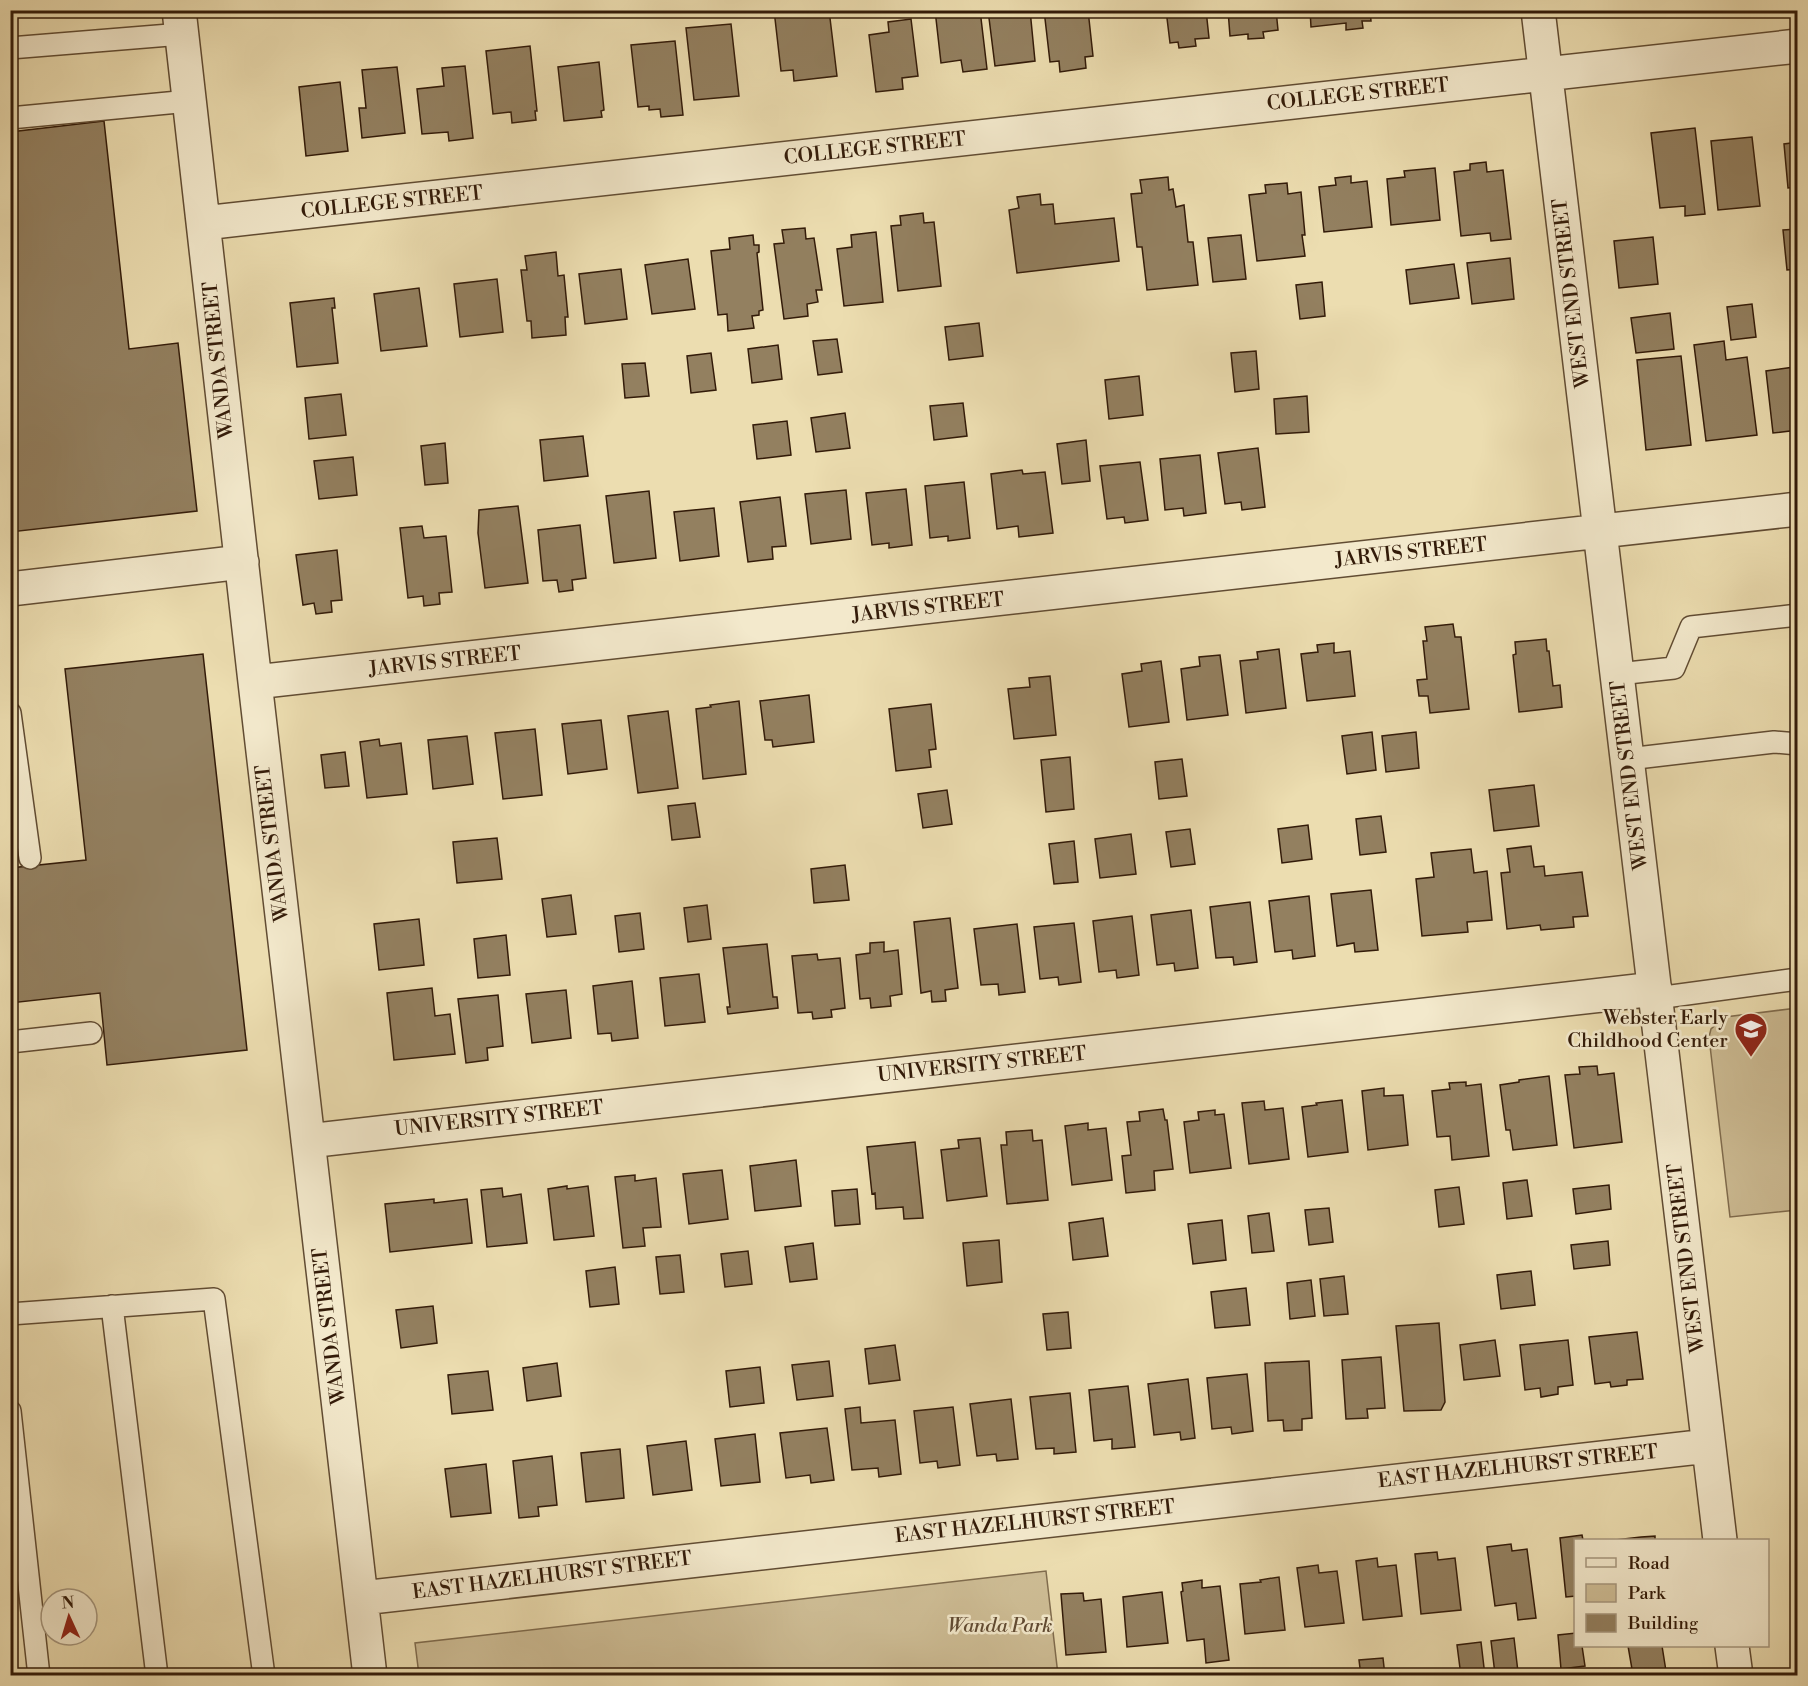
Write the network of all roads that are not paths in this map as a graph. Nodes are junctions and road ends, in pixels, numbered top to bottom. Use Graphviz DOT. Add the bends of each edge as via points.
graph roads {
  1 [pos="1538,10"];
  2 [pos="181,22"];
  3 [pos="1797,46"];
  4 [pos="10,48"];
  5 [pos="1545,74"];
  6 [pos="189,101"];
  7 [pos="10,118"];
  8 [pos="204,223"];
  9 [pos="1797,509"];
  10 [pos="1600,531"];
  11 [pos="242,562"];
  12 [pos="10,589"];
  13 [pos="1797,615"];
  14 [pos="1618,674"];
  15 [pos="255,682"];
  16 [pos="10,713"];
  17 [pos="1797,744"];
  18 [pos="1628,759"];
  19 [pos="30,858"];
  20 [pos="1797,979"];
  21 [pos="1656,994"];
  22 [pos="91,1033"];
  23 [pos="10,1042"];
  24 [pos="308,1141"];
  25 [pos="111,1306"];
  26 [pos="10,1314"];
  27 [pos="10,1412"];
  28 [pos="12,1444"];
  29 [pos="1708,1446"];
  30 [pos="1720,1539"];
  31 [pos="362,1598"];
  32 [pos="1732,1647"];
  33 [pos="39,1676"];
  34 [pos="157,1676"];
  35 [pos="264,1676"];
  36 [pos="370,1676"];
  37 [pos="1736,1676"];
  1 -- 5 [label="street, WEST END STREET"];
  2 -- 4 [label="lane"];
  2 -- 6 [label="street, WANDA STREET"];
  3 -- 5 [label="street, COLLEGE STREET"];
  5 -- 8 [label="street, COLLEGE STREET"];
  5 -- 10 [label="street, WEST END STREET"];
  6 -- 7 [label="lane"];
  6 -- 8 [label="street, WANDA STREET"];
  8 -- 11 [label="street, WANDA STREET"];
  9 -- 10 [label="street, JARVIS STREET"];
  10 -- 14 [label="street, WEST END STREET"];
  10 -- 15 [label="street, JARVIS STREET"];
  11 -- 12 [label="street"];
  11 -- 15 [label="street, WANDA STREET"];
  13 -- 14 [label="lane" via="1691,627 1674,668"];
  14 -- 18 [label="street, WEST END STREET"];
  15 -- 24 [label="street, WANDA STREET"];
  16 -- 19 [label="lane"];
  17 -- 18 [label="lane" via="1774,742"];
  18 -- 21 [label="street, WEST END STREET"];
  20 -- 21 [label="lane"];
  21 -- 24 [label="street, UNIVERSITY STREET"];
  21 -- 29 [label="street, WEST END STREET"];
  22 -- 23 [label="lane"];
  24 -- 31 [label="street, WANDA STREET"];
  25 -- 26 [label="lane"];
  25 -- 34 [label="lane"];
  25 -- 35 [label="lane" via="214,1299"];
  27 -- 28 [label="lane"];
  28 -- 33 [label="lane"];
  29 -- 30 [label="street, WEST END STREET"];
  29 -- 31 [label="street, EAST HAZELHURST STREET"];
  31 -- 36 [label="street, WANDA STREET"];
  32 -- 37 [label="street"];
}
